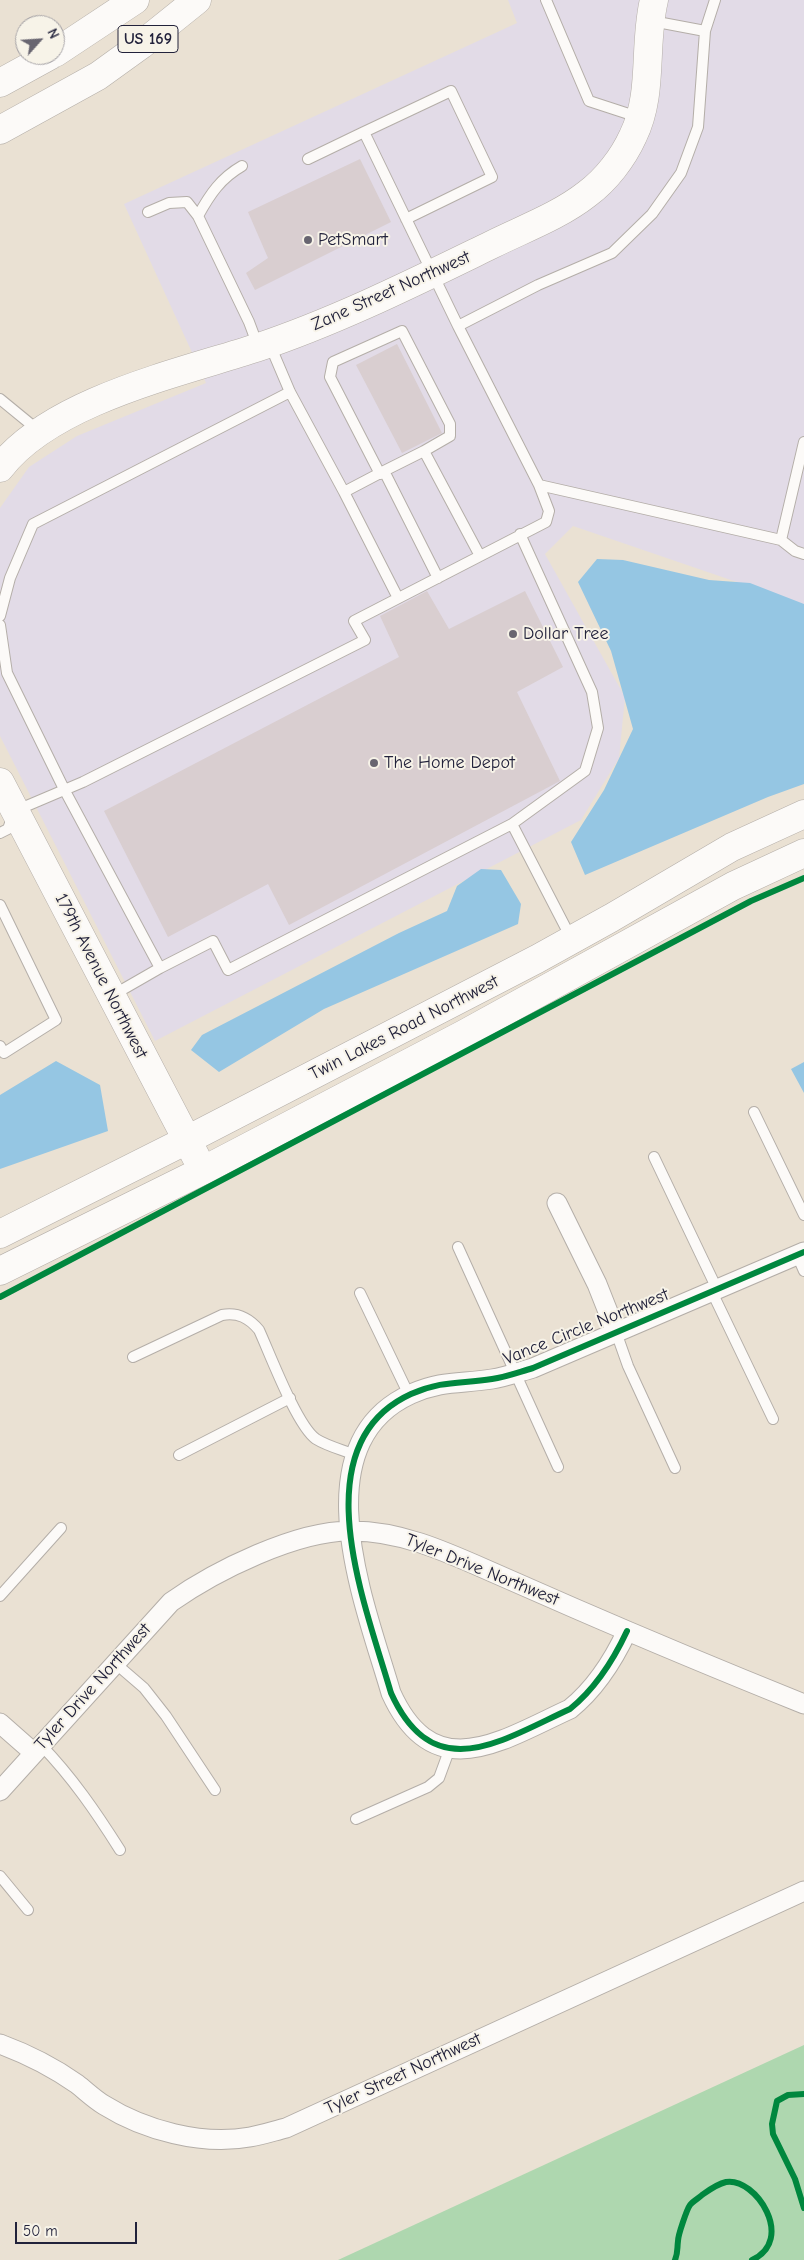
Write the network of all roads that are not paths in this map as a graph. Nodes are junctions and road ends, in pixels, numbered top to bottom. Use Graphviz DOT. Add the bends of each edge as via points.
graph roads {
  1 [pos="135,0"];
  2 [pos="196,0"];
  3 [pos="546,0"];
  4 [pos="715,0"];
  5 [pos="652,10"];
  6 [pos="705,31"];
  7 [pos="65,46"];
  8 [pos="33,65"];
  9 [pos="0,83"];
  10 [pos="641,118"];
  11 [pos="0,130"];
  12 [pos="364,132"];
  13 [pos="308,158"];
  14 [pos="242,166"];
  15 [pos="148,212"];
  16 [pos="198,216"];
  17 [pos="406,219"];
  18 [pos="433,273"];
  19 [pos="458,326"];
  20 [pos="264,345"];
  21 [pos="290,392"];
  22 [pos="1,401"];
  23 [pos="40,432"];
  24 [pos="804,442"];
  25 [pos="424,451"];
  26 [pos="0,468"];
  27 [pos="382,472"];
  28 [pos="539,485"];
  29 [pos="344,492"];
  30 [pos="520,534"];
  31 [pos="781,540"];
  32 [pos="804,554"];
  33 [pos="480,556"];
  34 [pos="438,578"];
  35 [pos="398,598"];
  36 [pos="0,616"];
  37 [pos="0,625"];
  38 [pos="0,782"];
  39 [pos="64,789"];
  40 [pos="8,809"];
  41 [pos="804,814"];
  42 [pos="512,824"];
  43 [pos="0,833"];
  44 [pos="804,853"];
  45 [pos="0,905"];
  46 [pos="572,938"];
  47 [pos="160,968"];
  48 [pos="110,996"];
  49 [pos="1,1051"];
  50 [pos="754,1112"];
  51 [pos="187,1140"];
  52 [pos="654,1157"];
  53 [pos="202,1170"];
  54 [pos="557,1203"];
  55 [pos="804,1215"];
  56 [pos="0,1234"];
  57 [pos="458,1247"];
  58 [pos="802,1260"];
  59 [pos="0,1271"];
  60 [pos="714,1291"];
  61 [pos="360,1293"];
  62 [pos="616,1332"];
  63 [pos="133,1357"];
  64 [pos="516,1373"];
  65 [pos="409,1395"];
  66 [pos="290,1398"];
  67 [pos="773,1419"];
  68 [pos="356,1455"];
  69 [pos="179,1456"];
  70 [pos="558,1467"];
  71 [pos="675,1468"];
  72 [pos="61,1528"];
  73 [pos="349,1530"];
  74 [pos="0,1596"];
  75 [pos="627,1631"];
  76 [pos="115,1663"];
  77 [pos="804,1704"];
  78 [pos="0,1723"];
  79 [pos="450,1748"];
  80 [pos="38,1749"];
  81 [pos="215,1790"];
  82 [pos="0,1791"];
  83 [pos="356,1820"];
  84 [pos="120,1850"];
  85 [pos="0,1876"];
  86 [pos="804,1891"];
  87 [pos="28,1910"];
  88 [pos="0,2044"];
  1 -- 7 [label="main road, US 169"];
  2 -- 11 [label="main road, US 169" via="98,76"];
  3 -- 10 [label="lane" via="590,101"];
  4 -- 6 [label="lane"];
  5 -- 6 [label="lane"];
  5 -- 10 [label="main road, Zane Street Northwest" via="646,96"];
  6 -- 19 [label="lane" via="698,127 682,173 652,214 612,253 538,285"];
  8 -- 9 [label="main road"];
  10 -- 18 [label="main road, Zane Street Northwest" via="620,158 588,193 570,206"];
  12 -- 13 [label="lane"];
  12 -- 17 [label="lane"];
  12 -- 17 [label="lane" via="451,90 492,177"];
  14 -- 16 [label="lane" via="210,192"];
  15 -- 16 [label="lane" via="169,203 187,202"];
  16 -- 20 [label="lane" via="249,322"];
  17 -- 18 [label="lane"];
  18 -- 19 [label="lane"];
  18 -- 20 [label="main road, Zane Street Northwest" via="324,323"];
  19 -- 28 [label="lane"];
  20 -- 21 [label="lane"];
  20 -- 23 [label="main road, Zane Street Northwest" via="125,391 90,405"];
  21 -- 29 [label="lane"];
  21 -- 36 [label="lane" via="33,524 10,578"];
  22 -- 23 [label="lane"];
  23 -- 26 [label="main road, Zane Street Northwest"];
  24 -- 31 [label="lane"];
  25 -- 27 [label="lane"];
  25 -- 27 [label="lane" via="450,436 450,424 402,331 333,362 330,377"];
  25 -- 33 [label="lane"];
  27 -- 29 [label="lane"];
  27 -- 34 [label="lane"];
  28 -- 30 [label="lane" via="549,511 546,522"];
  28 -- 31 [label="lane"];
  29 -- 35 [label="lane"];
  30 -- 33 [label="lane"];
  30 -- 42 [label="lane" via="592,692 598,728 585,771"];
  31 -- 32 [label="lane"];
  33 -- 34 [label="lane"];
  34 -- 35 [label="lane"];
  35 -- 39 [label="lane" via="354,621 365,640"];
  37 -- 39 [label="lane" via="7,673"];
  38 -- 40 [label="main road, 179th Avenue Northwest"];
  39 -- 40 [label="lane"];
  39 -- 47 [label="lane"];
  40 -- 43 [label="lane" via="8,829"];
  40 -- 48 [label="main road, 179th Avenue Northwest"];
  41 -- 46 [label="main road, Twin Lakes Road Northwest" via="732,848"];
  42 -- 46 [label="lane"];
  42 -- 47 [label="lane" via="228,970 213,941"];
  44 -- 53 [label="main road, Twin Lakes Road Northwest" via="733,886 472,1030"];
  45 -- 49 [label="lane" via="56,1020"];
  46 -- 51 [label="main road, Twin Lakes Road Northwest"];
  47 -- 48 [label="lane"];
  48 -- 51 [label="main road, 179th Avenue Northwest"];
  50 -- 55 [label="lane"];
  51 -- 53 [label="main road, 179th Avenue Northwest"];
  51 -- 56 [label="main road, Twin Lakes Road Northwest"];
  52 -- 60 [label="lane"];
  53 -- 59 [label="main road, Twin Lakes Road Northwest"];
  54 -- 62 [label="street" via="597,1284"];
  57 -- 64 [label="lane"];
  58 -- 60 [label="street, Vance Circle Northwest"];
  60 -- 62 [label="street, Vance Circle Northwest"];
  60 -- 67 [label="lane"];
  61 -- 65 [label="lane"];
  62 -- 64 [label="street, Vance Circle Northwest"];
  62 -- 71 [label="lane" via="628,1366"];
  63 -- 66 [label="lane" via="222,1315 235,1314 248,1319 259,1330"];
  64 -- 65 [label="street, Vance Circle Northwest" via="478,1381 443,1383"];
  64 -- 70 [label="lane"];
  65 -- 68 [label="street, Vance Circle Northwest" via="372,1425"];
  66 -- 68 [label="lane" via="303,1426 315,1438"];
  66 -- 69 [label="lane"];
  68 -- 73 [label="street, Vance Circle Northwest" via="351,1475"];
  72 -- 74 [label="lane"];
  73 -- 75 [label="street, Tyler Drive Northwest" via="418,1541"];
  73 -- 76 [label="street, Tyler Drive Northwest" via="294,1541 194,1586 171,1602"];
  73 -- 79 [label="street, Vance Circle Northwest" via="354,1563 397,1707 417,1732"];
  75 -- 77 [label="street, Tyler Drive Northwest"];
  75 -- 79 [label="street, Vance Circle Northwest" via="605,1672 570,1709 493,1744 474,1750"];
  76 -- 80 [label="street, Tyler Drive Northwest"];
  76 -- 81 [label="lane" via="144,1688"];
  78 -- 80 [label="street"];
  79 -- 83 [label="lane" via="439,1778 428,1787"];
  80 -- 82 [label="street, Tyler Drive Northwest"];
  80 -- 84 [label="lane" via="67,1772"];
  85 -- 87 [label="lane"];
  86 -- 88 [label="street, Tyler Street Northwest" via="286,2128 248,2138 180,2136 155,2129 103,2104 50,2067"];
}
